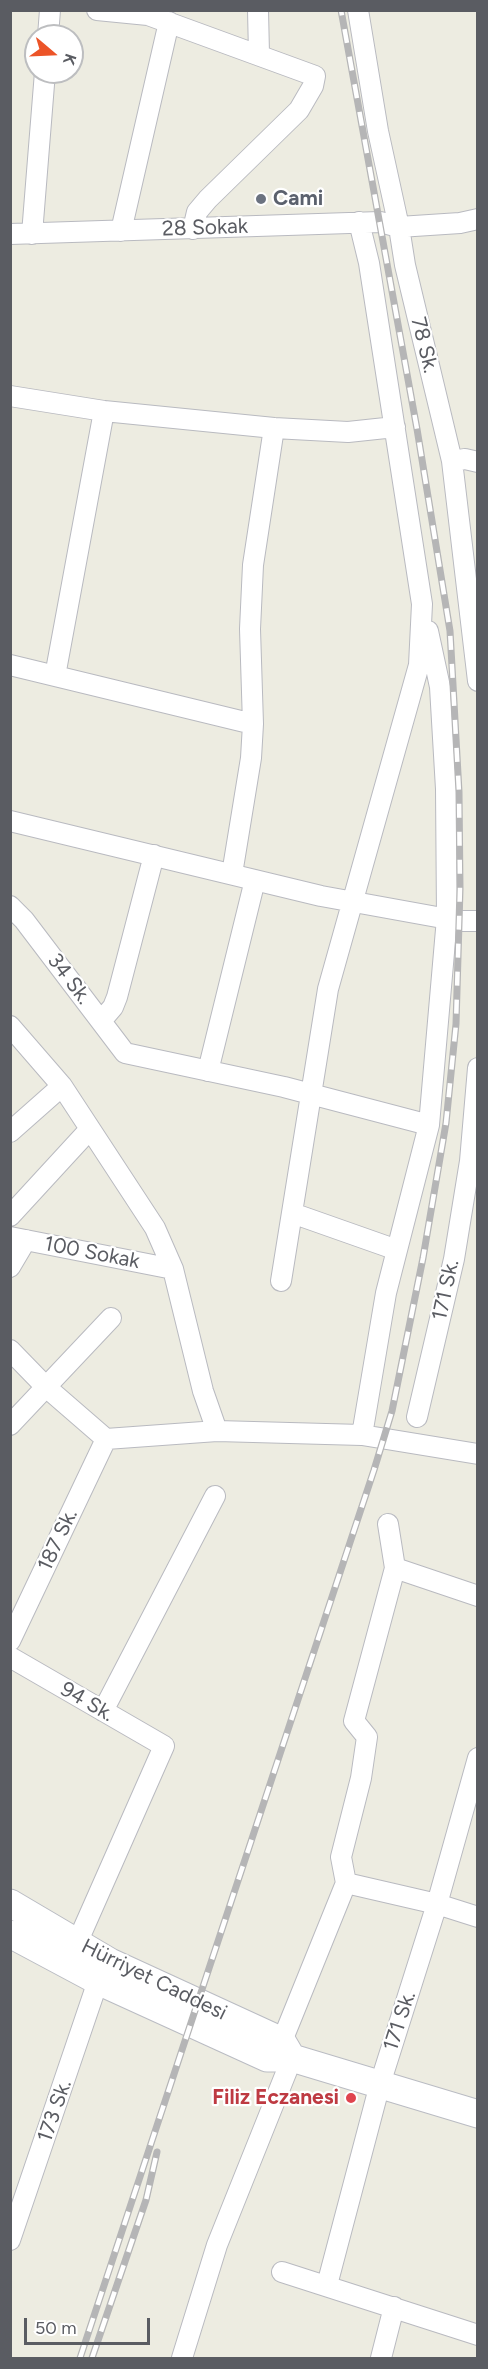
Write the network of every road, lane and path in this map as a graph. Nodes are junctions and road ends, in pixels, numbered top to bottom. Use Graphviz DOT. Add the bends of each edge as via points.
graph roads {
  1 [pos="97,10"];
  2 [pos="258,10"];
  3 [pos="358,10"];
  4 [pos="169,22"];
  5 [pos="259,54"];
  6 [pos="44,84"];
  7 [pos="477,219"];
  8 [pos="359,222"];
  9 [pos="399,227"];
  10 [pos="193,229"];
  11 [pos="121,231"];
  12 [pos="10,234"];
  13 [pos="32,234"];
  14 [pos="10,396"];
  15 [pos="104,411"];
  16 [pos="395,427"];
  17 [pos="274,428"];
  18 [pos="452,461"];
  19 [pos="477,462"];
  20 [pos="422,604"];
  21 [pos="473,607"];
  22 [pos="10,665"];
  23 [pos="55,676"];
  24 [pos="477,681"];
  25 [pos="253,724"];
  26 [pos="10,821"];
  27 [pos="154,855"];
  28 [pos="232,874"];
  29 [pos="255,880"];
  30 [pos="354,902"];
  31 [pos="10,906"];
  32 [pos="447,918"];
  33 [pos="477,921"];
  34 [pos="101,1022"];
  35 [pos="10,1026"];
  36 [pos="477,1068"];
  37 [pos="208,1071"];
  38 [pos="62,1086"];
  39 [pos="311,1094"];
  40 [pos="429,1125"];
  41 [pos="90,1129"];
  42 [pos="10,1132"];
  43 [pos="475,1134"];
  44 [pos="474,1162"];
  45 [pos="292,1213"];
  46 [pos="10,1216"];
  47 [pos="18,1239"];
  48 [pos="397,1250"];
  49 [pos="10,1267"];
  50 [pos="173,1269"];
  51 [pos="280,1281"];
  52 [pos="111,1318"];
  53 [pos="10,1350"];
  54 [pos="46,1387"];
  55 [pos="417,1417"];
  56 [pos="10,1425"];
  57 [pos="217,1431"];
  58 [pos="362,1435"];
  59 [pos="106,1439"];
  60 [pos="477,1454"];
  61 [pos="215,1496"];
  62 [pos="388,1524"];
  63 [pos="395,1568"];
  64 [pos="477,1596"];
  65 [pos="10,1641"];
  66 [pos="10,1658"];
  67 [pos="103,1711"];
  68 [pos="477,1758"];
  69 [pos="474,1784"];
  70 [pos="346,1883"];
  71 [pos="10,1903"];
  72 [pos="437,1904"];
  73 [pos="477,1917"];
  74 [pos="10,1935"];
  75 [pos="77,1942"];
  76 [pos="98,1981"];
  77 [pos="287,2050"];
  78 [pos="380,2084"];
  79 [pos="477,2114"];
  80 [pos="14,2213"];
  81 [pos="10,2240"];
  82 [pos="282,2272"];
  83 [pos="327,2286"];
  84 [pos="394,2307"];
  85 [pos="477,2335"];
  86 [pos="182,2358"];
  87 [pos="381,2358"];
  1 -- 4 [label="street" via="148,15"];
  2 -- 5 [label="street"];
  3 -- 9 [label="street, 78 Sk."];
  4 -- 5 [label="street"];
  4 -- 11 [label="street"];
  5 -- 10 [label="street" via="315,76 313,86 300,110 197,212"];
  6 -- 13 [label="street"];
  7 -- 9 [label="street, 28 Sokak"];
  8 -- 9 [label="street, 28 Sokak"];
  8 -- 10 [label="street, 28 Sokak"];
  8 -- 16 [label="street"];
  9 -- 18 [label="street, 78 Sk."];
  10 -- 11 [label="street, 28 Sokak"];
  11 -- 13 [label="street, 28 Sokak"];
  12 -- 13 [label="street, 28 Sokak"];
  14 -- 15 [label="street"];
  15 -- 17 [label="street"];
  15 -- 23 [label="street"];
  16 -- 17 [label="street" via="348,432"];
  16 -- 20 [label="street"];
  17 -- 25 [label="street" via="254,564 250,629"];
  18 -- 19 [label="street"];
  18 -- 21 [label="street, 78 Sk."];
  20 -- 30 [label="street" via="419,665"];
  20 -- 32 [label="street" via="440,687"];
  21 -- 24 [label="street, 78 Sk."];
  22 -- 23 [label="street"];
  23 -- 25 [label="street"];
  25 -- 28 [label="street"];
  26 -- 27 [label="street"];
  27 -- 28 [label="street"];
  27 -- 34 [label="street" via="117,997"];
  28 -- 29 [label="street"];
  29 -- 30 [label="street"];
  29 -- 37 [label="street"];
  30 -- 32 [label="street"];
  30 -- 39 [label="street" via="328,989"];
  31 -- 34 [label="street, 34 Sk."];
  32 -- 33 [label="street"];
  32 -- 40 [label="street"];
  34 -- 37 [label="street, 34 Sk." via="125,1053"];
  35 -- 38 [label="street"];
  36 -- 43 [label="street"];
  37 -- 39 [label="street"];
  38 -- 41 [label="street"];
  38 -- 42 [label="street"];
  39 -- 40 [label="street"];
  39 -- 45 [label="street"];
  40 -- 48 [label="street"];
  41 -- 46 [label="street"];
  41 -- 50 [label="street" via="155,1228"];
  43 -- 44 [label="street"];
  44 -- 55 [label="street, 171 Sk."];
  45 -- 48 [label="street"];
  45 -- 51 [label="street"];
  47 -- 49 [label="street"];
  47 -- 50 [label="street, 100 Sokak"];
  48 -- 58 [label="street"];
  50 -- 57 [label="street" via="203,1391"];
  52 -- 54 [label="street"];
  53 -- 54 [label="street"];
  54 -- 56 [label="street"];
  54 -- 59 [label="street"];
  57 -- 58 [label="street"];
  57 -- 59 [label="street"];
  58 -- 60 [label="street"];
  59 -- 65 [label="street, 187 Sk."];
  61 -- 67 [label="street"];
  62 -- 63 [label="street"];
  63 -- 64 [label="street"];
  63 -- 70 [label="street" via="354,1721 368,1737 341,1857"];
  66 -- 67 [label="street, 94 Sk."];
  67 -- 75 [label="street, 94 Sk." via="164,1746"];
  68 -- 69 [label="street, 171 Sk."];
  69 -- 72 [label="street, 171 Sk."];
  70 -- 72 [label="street"];
  70 -- 77 [label="street"];
  71 -- 75 [label="main road, Hürriyet Caddesi"];
  72 -- 73 [label="street"];
  72 -- 78 [label="street, 171 Sk."];
  74 -- 76 [label="main road, Hürriyet Caddesi"];
  75 -- 77 [label="main road, Hürriyet Caddesi"];
  76 -- 77 [label="main road, Hürriyet Caddesi" via="267,2058"];
  76 -- 80 [label="street, 173 Sk."];
  77 -- 78 [label="main road, Hürriyet Caddesi"];
  77 -- 86 [label="street" via="217,2245"];
  78 -- 79 [label="main road, Hürriyet Caddesi"];
  78 -- 83 [label="street, 171 Sk."];
  80 -- 81 [label="street, 173 Sk."];
  82 -- 83 [label="street"];
  83 -- 84 [label="street"];
  84 -- 85 [label="street"];
  84 -- 87 [label="street"];
}
